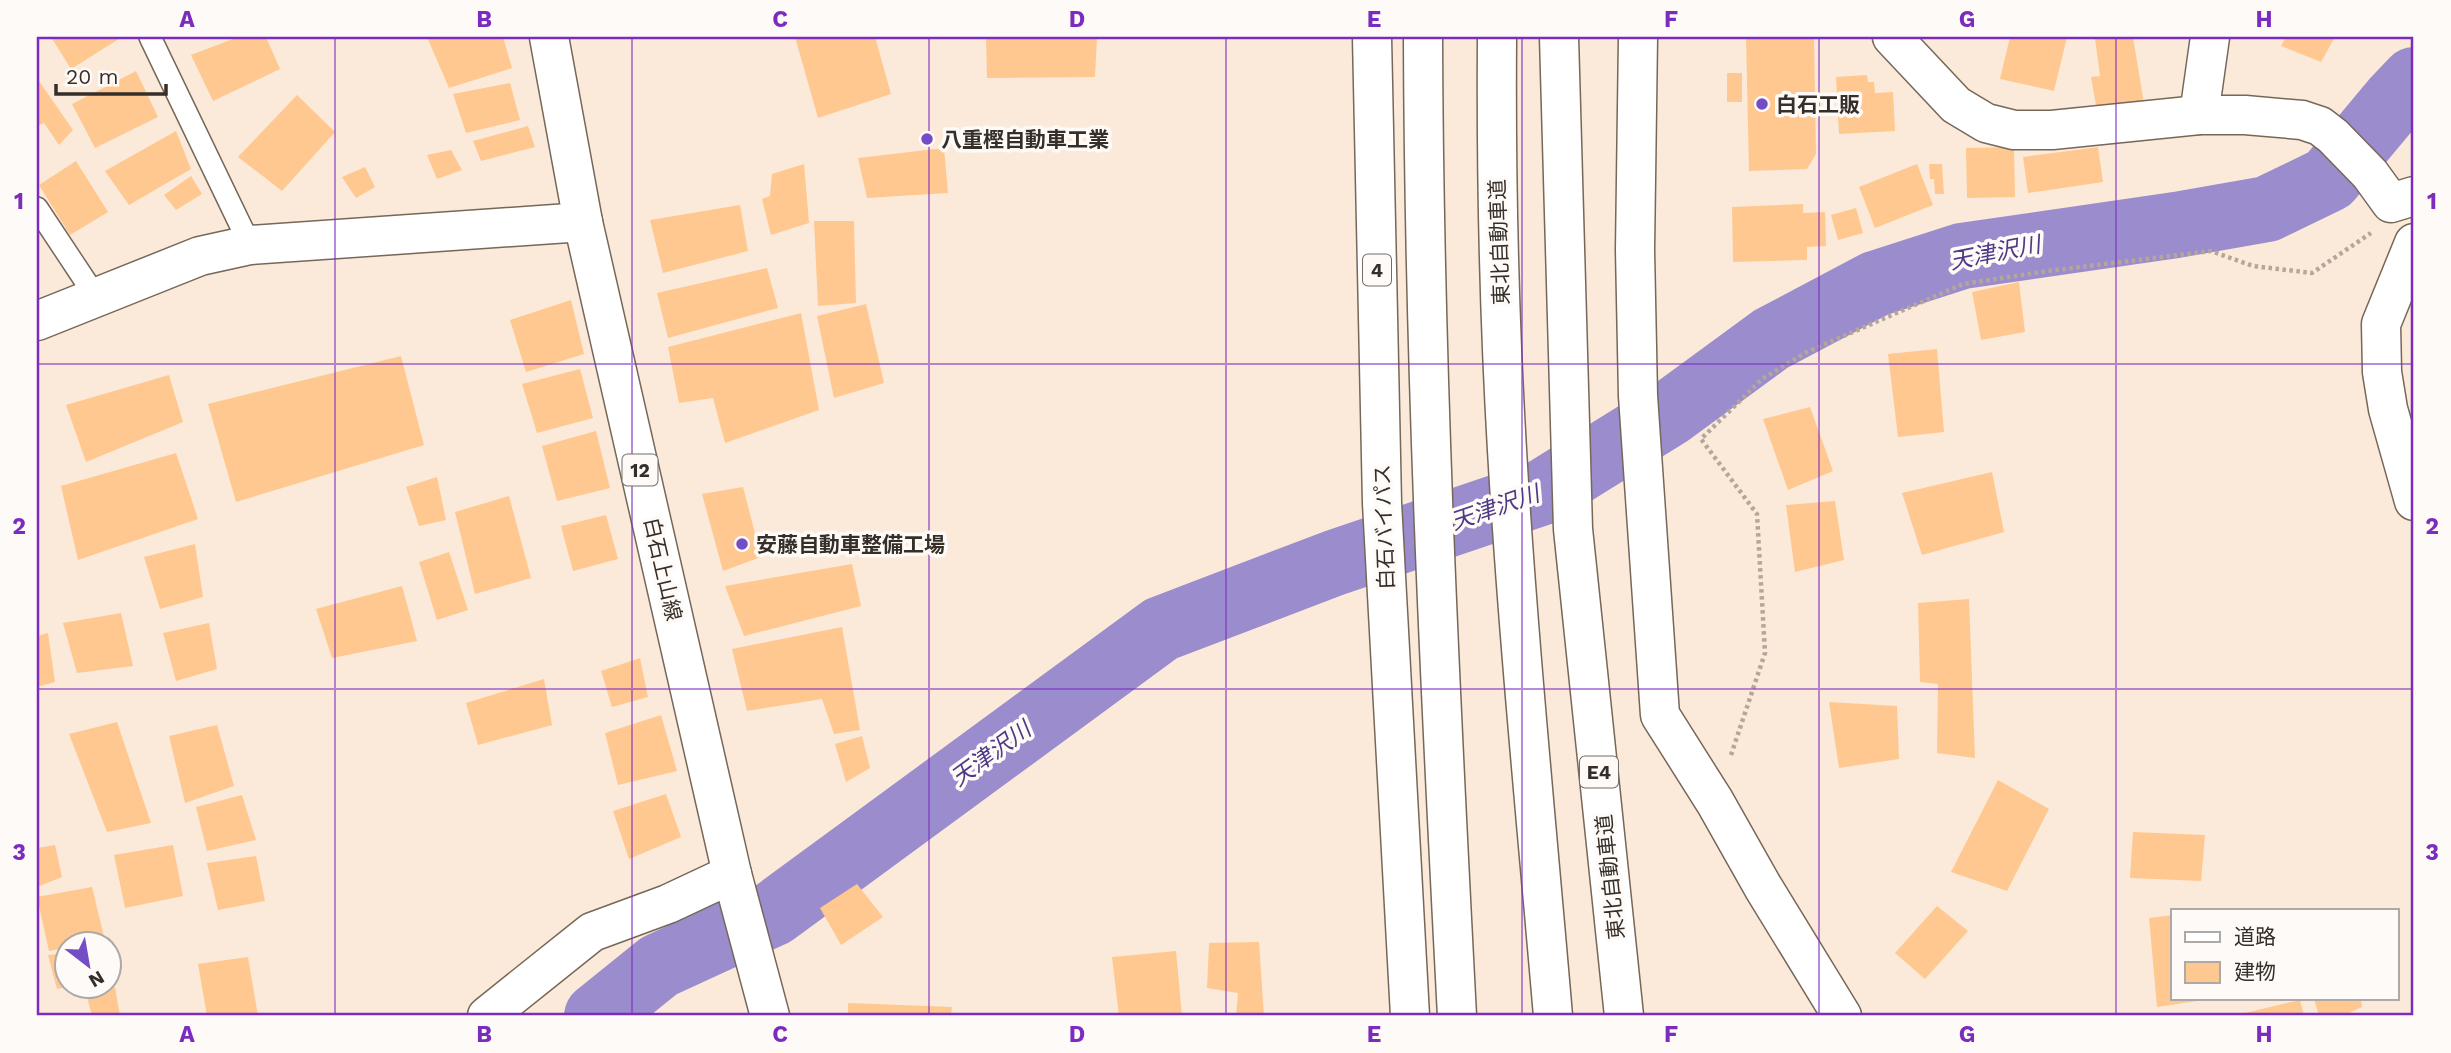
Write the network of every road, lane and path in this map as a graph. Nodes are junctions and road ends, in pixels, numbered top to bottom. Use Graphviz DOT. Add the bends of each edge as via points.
graph roads {
  1 [pos="149,37"];
  2 [pos="549,37"];
  3 [pos="1373,37"];
  4 [pos="1423,37"];
  5 [pos="1497,37"];
  6 [pos="1559,37"];
  7 [pos="1638,37"];
  8 [pos="1892,37"];
  9 [pos="2210,37"];
  10 [pos="2199,115"];
  11 [pos="2414,196"];
  12 [pos="37,208"];
  13 [pos="583,222"];
  14 [pos="2380,227"];
  15 [pos="2414,243"];
  16 [pos="250,245"];
  17 [pos="96,297"];
  18 [pos="37,321"];
  19 [pos="2414,501"];
  20 [pos="1715,802"];
  21 [pos="736,888"];
  22 [pos="487,1016"];
  23 [pos="771,1016"];
  24 [pos="1410,1016"];
  25 [pos="1457,1016"];
  26 [pos="1553,1016"];
  27 [pos="1624,1016"];
  28 [pos="1842,1016"];
  1 -- 16 [label="lane"];
  2 -- 13 [label="main road, 白石上山線 / 12"];
  3 -- 24 [label="main road, 白石バイパス / 4" via="1382,503"];
  4 -- 25 [label="main road" via="1431,482"];
  5 -- 26 [label="main road, 東北自動車道" via="1496,168 1507,447"];
  6 -- 27 [label="main road, 東北自動車道 / E4" via="1573,529"];
  7 -- 20 [label="main road" via="1638,397 1660,715"];
  8 -- 10 [label="main road" via="1955,105 1986,122 2014,130"];
  9 -- 10 [label="main road"];
  10 -- 11 [label="main road" via="2302,120 2320,126 2370,174 2391,203"];
  12 -- 17 [label="lane"];
  13 -- 16 [label="main road"];
  13 -- 21 [label="main road, 白石上山線 / 12"];
  14 -- 20 [label="path" via="2312,273 2253,266 2211,251 1963,284 1807,352 1762,379 1701,439 1757,514 1765,653"];
  15 -- 19 [label="main road" via="2381,324 2388,409"];
  16 -- 17 [label="main road" via="200,256"];
  17 -- 18 [label="main road"];
  20 -- 28 [label="main road"];
  21 -- 22 [label="main road" via="668,904 592,932"];
  21 -- 23 [label="main road, 白石上山線 / 12"];
}
